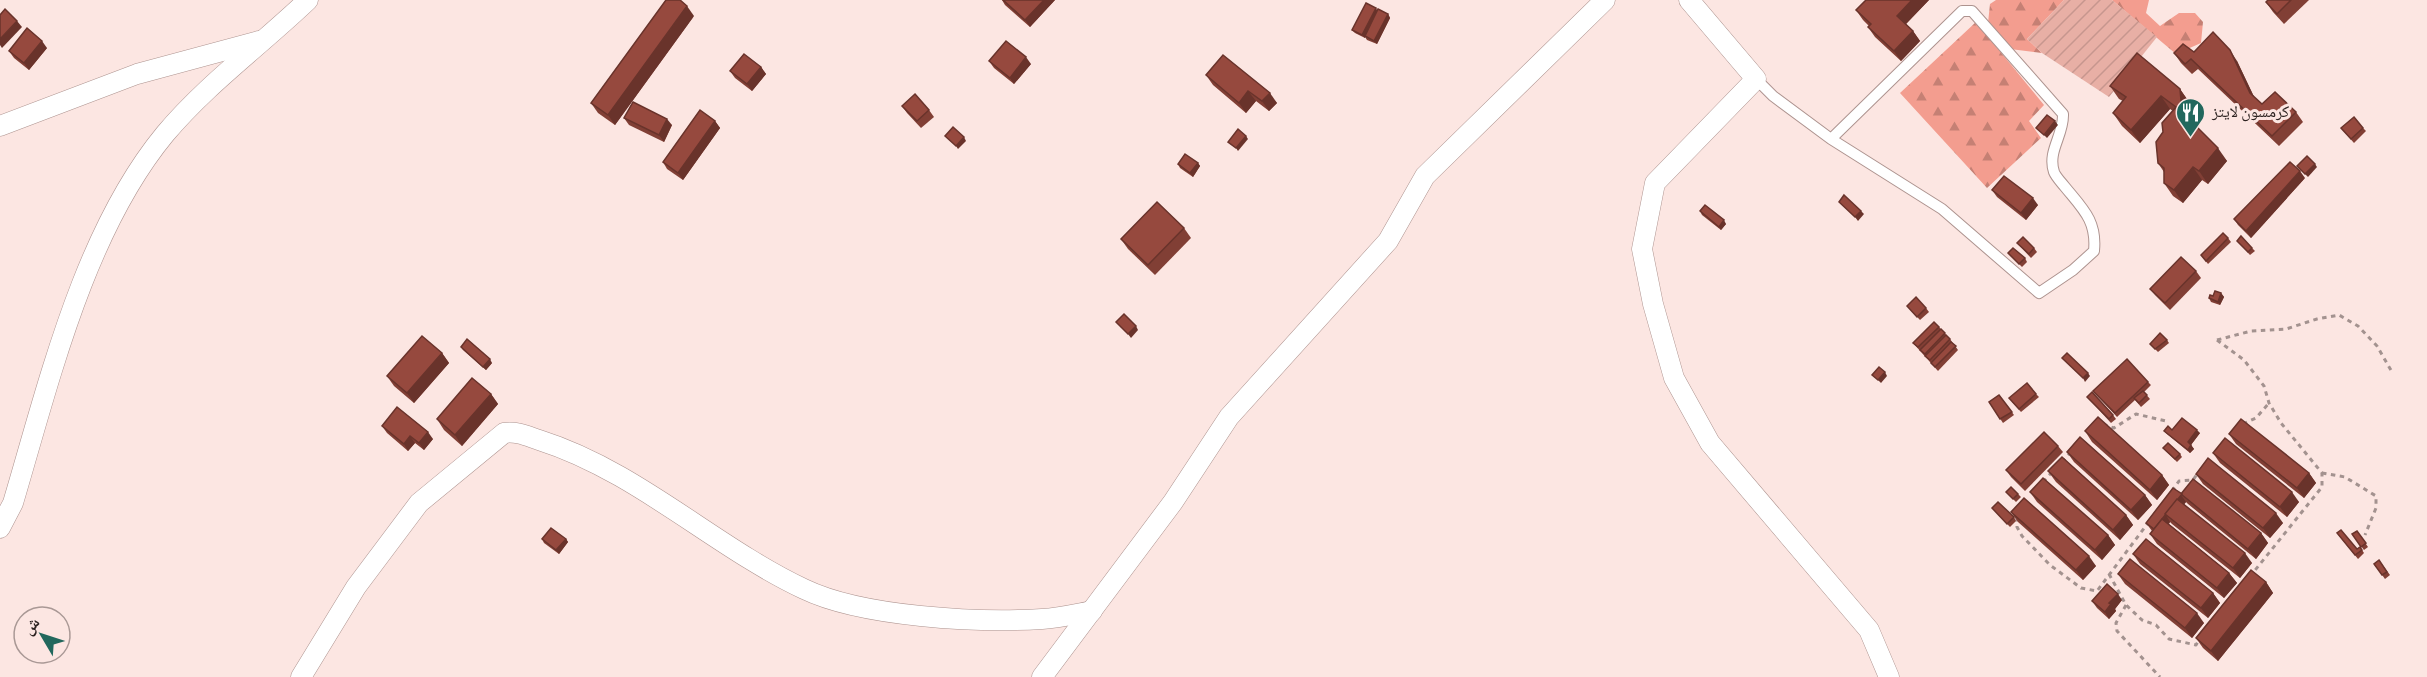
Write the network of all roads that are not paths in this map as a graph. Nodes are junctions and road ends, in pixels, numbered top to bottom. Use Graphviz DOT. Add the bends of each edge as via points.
graph roads {
  1 [pos="308,0"];
  2 [pos="1605,0"];
  3 [pos="1689,0"];
  4 [pos="268,38"];
  5 [pos="1756,79"];
  6 [pos="0,126"];
  7 [pos="1831,139"];
  8 [pos="0,528"];
  9 [pos="1092,611"];
  10 [pos="301,677"];
  11 [pos="1042,677"];
  12 [pos="1889,677"];
  1 -- 4 [label="street"];
  2 -- 9 [label="street" via="1425,176 1388,241 1229,417 1173,502"];
  3 -- 5 [label="street"];
  4 -- 6 [label="street" via="137,74"];
  4 -- 8 [label="street" via="202,94 130,182 81,290 13,502"];
  5 -- 7 [label="lane"];
  5 -- 12 [label="street" via="1655,183 1642,249 1653,304 1674,378 1710,444 1869,630"];
  7 -- 7 [label="lane" via="1942,209 2039,294 2094,251 2096,234 2089,216 2055,175 2052,162 2063,114 1972,11 1962,11"];
  9 -- 10 [label="street" via="1044,619 987,620 877,611 806,590 571,450 515,431 504,433 419,503 356,587"];
  9 -- 11 [label="street"];
}
